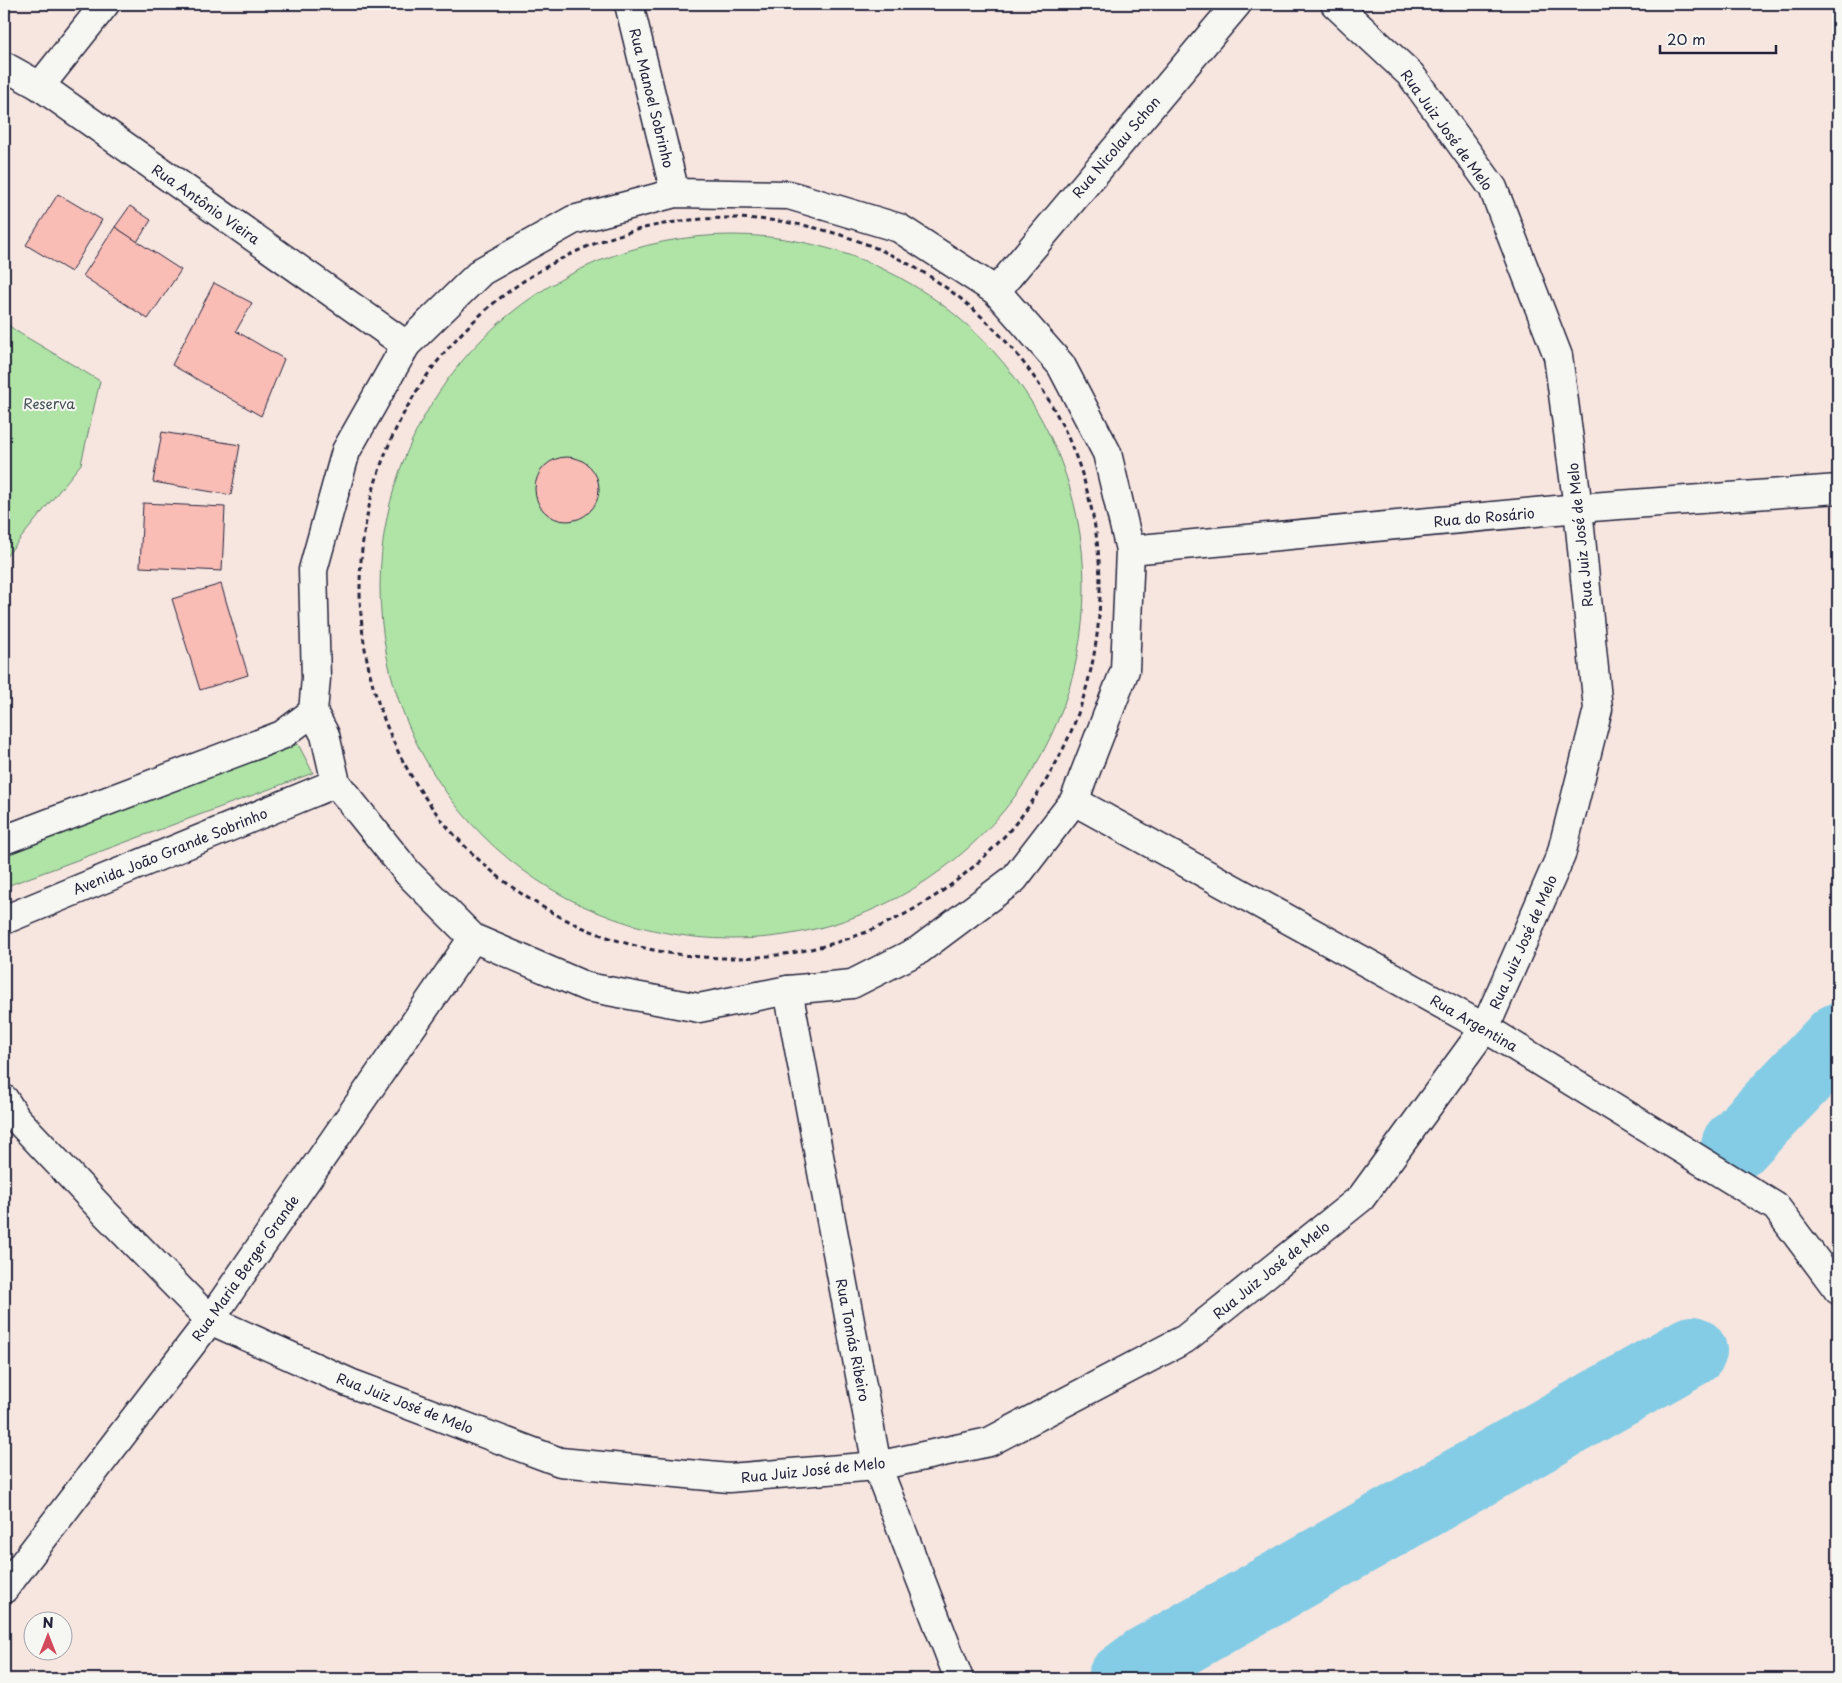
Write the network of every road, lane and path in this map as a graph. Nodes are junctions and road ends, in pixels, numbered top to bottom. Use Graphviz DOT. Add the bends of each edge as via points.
graph roads {
  1 [pos="105,4"];
  2 [pos="630,4"];
  3 [pos="1237,4"];
  4 [pos="1335,4"];
  5 [pos="4,66"];
  6 [pos="40,86"];
  7 [pos="675,193"];
  8 [pos="996,291"];
  9 [pos="406,345"];
  10 [pos="383,448"];
  11 [pos="1838,489"];
  12 [pos="1578,508"];
  13 [pos="1130,550"];
  14 [pos="313,712"];
  15 [pos="336,783"];
  16 [pos="1074,801"];
  17 [pos="4,840"];
  18 [pos="4,920"];
  19 [pos="473,938"];
  20 [pos="788,990"];
  21 [pos="1485,1028"];
  22 [pos="4,1099"];
  23 [pos="1838,1290"];
  24 [pos="210,1320"];
  25 [pos="877,1466"];
  26 [pos="4,1589"];
  27 [pos="959,1679"];
  1 -- 6 [label="street"];
  2 -- 7 [label="street, Rua Manoel Sobrinho"];
  3 -- 8 [label="street, Rua Nicolau Schon"];
  4 -- 12 [label="street, Rua Juiz José de Melo" via="1411,75 1493,188 1558,356"];
  5 -- 6 [label="street, Rua Antônio Vieira"];
  6 -- 9 [label="street, Rua Antônio Vieira"];
  7 -- 8 [label="street" via="789,195 900,228"];
  7 -- 9 [label="street" via="573,220 482,271"];
  8 -- 13 [label="street" via="1061,366 1107,453"];
  9 -- 14 [label="street" via="346,452 313,570 316,678"];
  10 -- 10 [label="path" via="356,567 370,689 422,800 508,888 618,943 740,960 861,937 911,909 968,876 1049,783 1095,670 1102,547 1069,429 999,328 900,256 782,219 659,222 543,265 448,343"];
  11 -- 12 [label="street, Rua do Rosário"];
  12 -- 13 [label="street, Rua do Rosário"];
  12 -- 21 [label="street, Rua Juiz José de Melo" via="1598,710 1561,855"];
  13 -- 16 [label="street" via="1125,670"];
  14 -- 15 [label="street" via="325,734"];
  14 -- 17 [label="street" via="282,734"];
  15 -- 18 [label="street, Avenida João Grande Sobrinho"];
  15 -- 19 [label="street" via="408,873"];
  16 -- 20 [label="street" via="1014,879 919,950 852,984"];
  16 -- 21 [label="street, Rua Argentina"];
  19 -- 20 [label="street" via="587,987 699,1008"];
  19 -- 24 [label="street, Rua Maria Berger Grande"];
  20 -- 25 [label="street, Rua Tomás Ribeiro"];
  21 -- 23 [label="street, Rua Argentina" via="1776,1207"];
  21 -- 25 [label="street, Rua Juiz José de Melo" via="1361,1198 1185,1338 989,1442"];
  22 -- 24 [label="street, Rua Juiz José de Melo" via="16,1118"];
  24 -- 25 [label="street, Rua Juiz José de Melo" via="350,1383 560,1462 729,1478"];
  24 -- 26 [label="street, Rua Maria Berger Grande"];
  25 -- 27 [label="street, Rua Tomás Ribeiro"];
}
